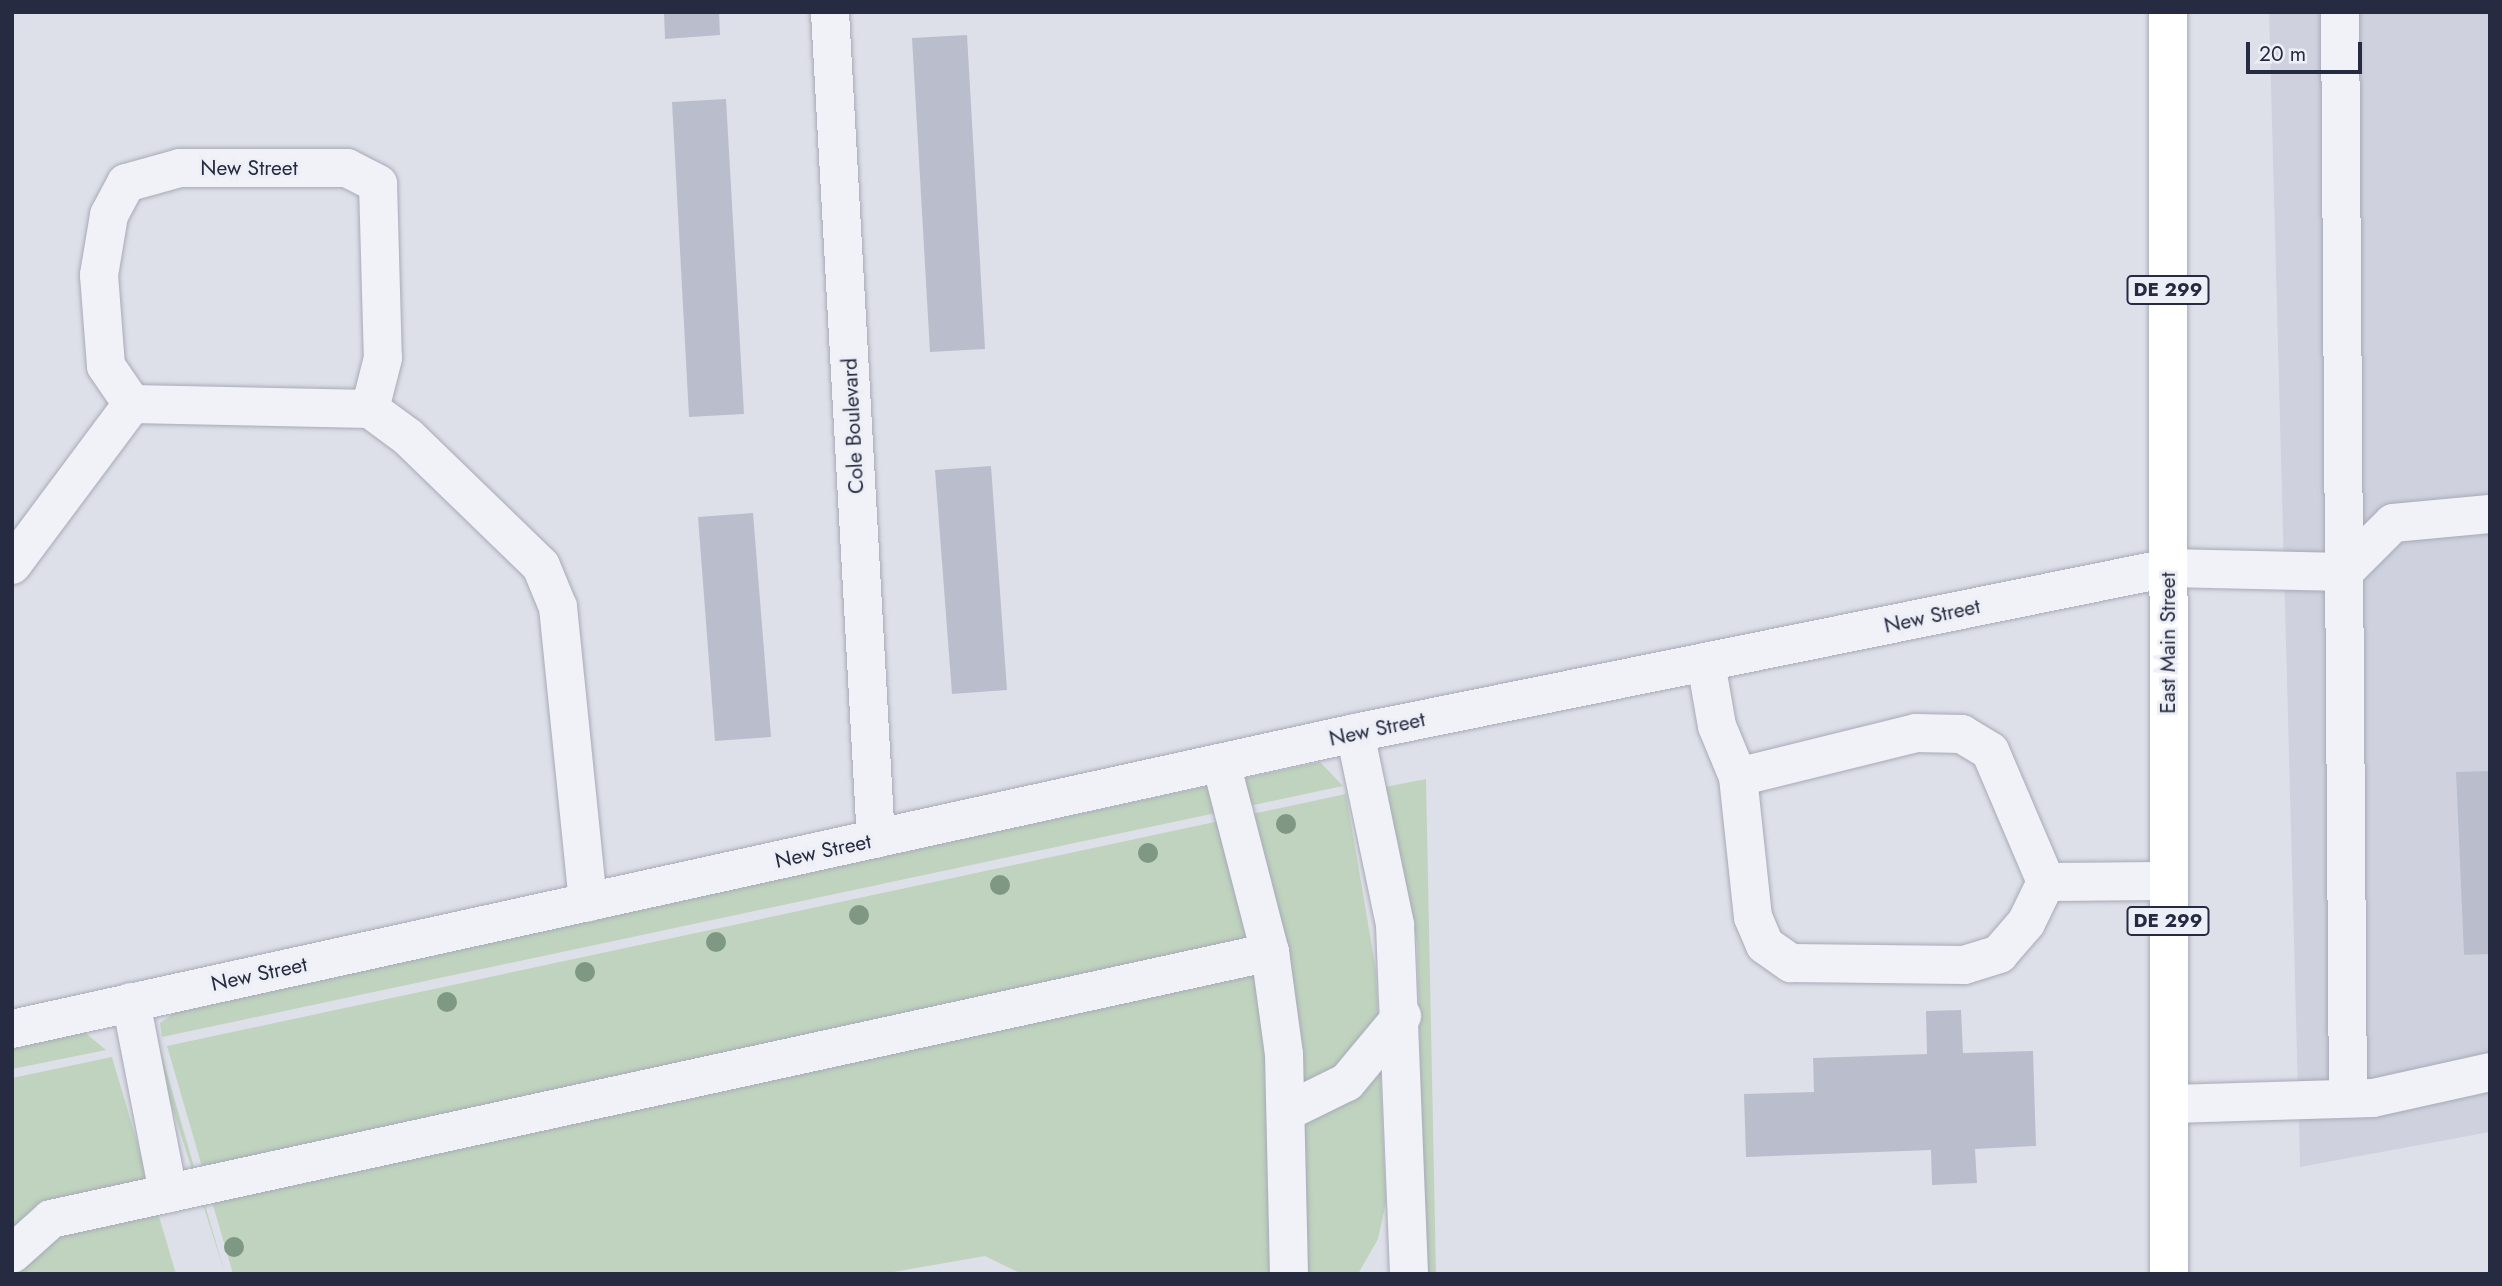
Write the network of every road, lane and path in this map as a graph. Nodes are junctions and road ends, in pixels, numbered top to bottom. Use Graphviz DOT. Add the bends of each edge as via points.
graph roads {
  1 [pos="830,12"];
  2 [pos="2168,12"];
  3 [pos="2340,12"];
  4 [pos="132,404"];
  5 [pos="370,409"];
  6 [pos="2490,514"];
  7 [pos="12,565"];
  8 [pos="2168,568"];
  9 [pos="2344,572"];
  10 [pos="1706,663"];
  11 [pos="1355,733"];
  12 [pos="1221,763"];
  13 [pos="1738,777"];
  14 [pos="876,839"];
  15 [pos="2167,881"];
  16 [pos="2046,883"];
  17 [pos="587,902"];
  18 [pos="1270,951"];
  19 [pos="131,1002"];
  20 [pos="1402,1016"];
  21 [pos="12,1029"];
  22 [pos="2490,1072"];
  23 [pos="2348,1097"];
  24 [pos="2172,1104"];
  25 [pos="1286,1112"];
  26 [pos="168,1193"];
  27 [pos="12,1254"];
  28 [pos="1289,1274"];
  29 [pos="1409,1274"];
  30 [pos="2169,1274"];
  1 -- 14 [label="street, Cole Boulevard"];
  2 -- 8 [label="main road, East Main Street / DE 299"];
  3 -- 9 [label="street"];
  4 -- 5 [label="street"];
  4 -- 5 [label="street, New Street" via="106,366 99,275 109,215 126,183 180,169 347,168 378,184 383,358"];
  4 -- 7 [label="street"];
  5 -- 17 [label="street" via="408,437 541,566 558,607"];
  6 -- 9 [label="street" via="2393,523"];
  8 -- 9 [label="street, New Street"];
  8 -- 10 [label="street, New Street"];
  8 -- 15 [label="main road, East Main Street / DE 299"];
  9 -- 23 [label="street"];
  10 -- 11 [label="street, New Street"];
  10 -- 13 [label="street" via="1717,726"];
  11 -- 12 [label="street, New Street"];
  11 -- 20 [label="street" via="1395,925"];
  12 -- 14 [label="street, New Street"];
  12 -- 18 [label="street"];
  13 -- 16 [label="street" via="1916,733 1962,734 1990,751"];
  13 -- 16 [label="street" via="1753,917 1765,945 1791,963 1964,965 1998,954 2026,923"];
  14 -- 17 [label="street, New Street"];
  15 -- 16 [label="street"];
  15 -- 24 [label="main road, East Main Street / DE 299"];
  17 -- 19 [label="street, New Street"];
  18 -- 25 [label="street"];
  18 -- 26 [label="street"];
  19 -- 21 [label="street, New Street"];
  19 -- 26 [label="street"];
  20 -- 25 [label="street" via="1347,1082"];
  20 -- 29 [label="street"];
  22 -- 23 [label="street" via="2372,1098"];
  23 -- 24 [label="street"];
  24 -- 30 [label="main road, East Main Street / DE 299"];
  25 -- 28 [label="street"];
  26 -- 27 [label="street" via="51,1219"];
}
